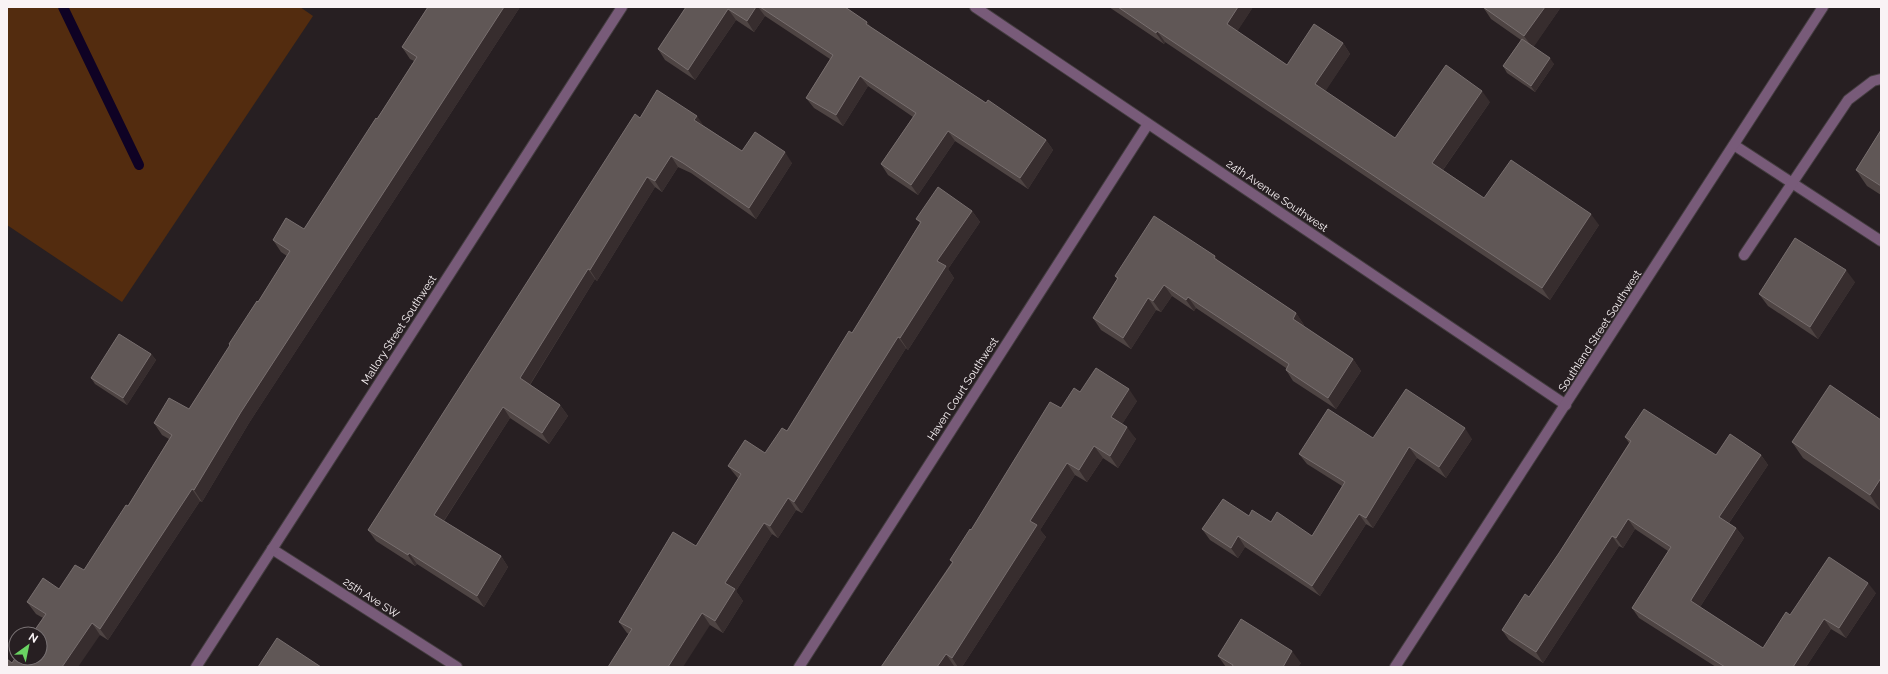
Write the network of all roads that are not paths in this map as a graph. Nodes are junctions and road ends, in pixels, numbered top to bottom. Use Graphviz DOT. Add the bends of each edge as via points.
graph roads {
  1 [pos="622,7"];
  2 [pos="975,7"];
  3 [pos="1823,7"];
  4 [pos="1881,79"];
  5 [pos="1148,124"];
  6 [pos="1734,145"];
  7 [pos="1793,184"];
  8 [pos="1881,241"];
  9 [pos="1744,255"];
  10 [pos="1566,405"];
  11 [pos="272,549"];
  12 [pos="196,667"];
  13 [pos="457,667"];
  14 [pos="798,667"];
  15 [pos="1395,667"];
  1 -- 11 [label="street, Mallory Street Southwest"];
  2 -- 5 [label="street, 24th Avenue Southwest"];
  3 -- 6 [label="street, Southland Street Southwest"];
  4 -- 7 [label="street" via="1873,81 1848,100"];
  5 -- 10 [label="street, 24th Avenue Southwest"];
  5 -- 14 [label="street, Haven Court Southwest"];
  6 -- 7 [label="street"];
  6 -- 10 [label="street, Southland Street Southwest"];
  7 -- 8 [label="street"];
  7 -- 9 [label="street"];
  10 -- 15 [label="street, Southland Street Southwest"];
  11 -- 12 [label="street, Mallory Street Southwest"];
  11 -- 13 [label="street, 25th Ave SW"];
}
